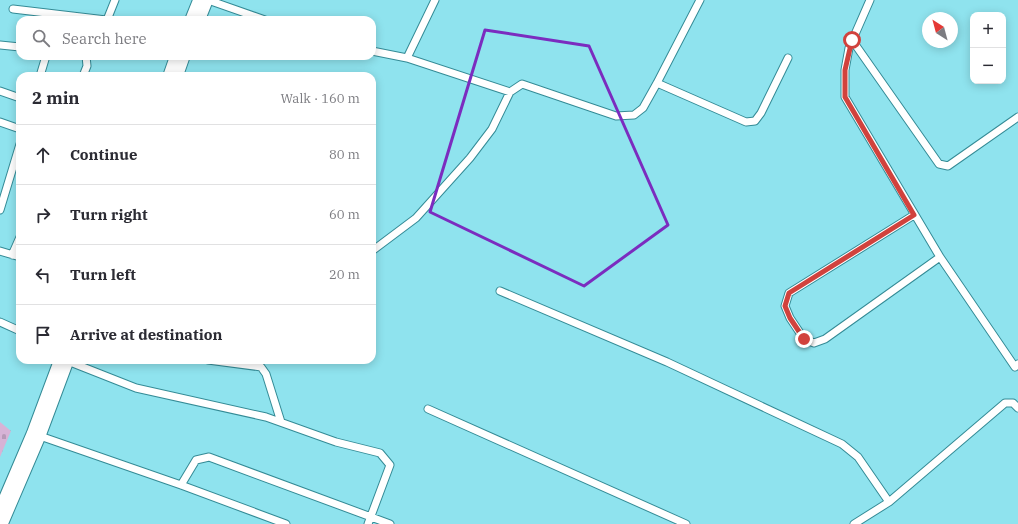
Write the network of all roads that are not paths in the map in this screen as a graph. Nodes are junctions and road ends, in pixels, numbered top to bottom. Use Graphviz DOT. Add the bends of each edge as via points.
graph roads {
  1 [pos="115,0"];
  2 [pos="203,0"];
  3 [pos="208,0"];
  4 [pos="435,0"];
  5 [pos="700,0"];
  6 [pos="870,0"];
  7 [pos="13,9"];
  8 [pos="73,16"];
  9 [pos="109,16"];
  10 [pos="197,16"];
  11 [pos="254,16"];
  12 [pos="852,40"];
  13 [pos="0,45"];
  14 [pos="16,47"];
  15 [pos="376,53"];
  16 [pos="407,58"];
  17 [pos="788,58"];
  18 [pos="45,60"];
  19 [pos="86,60"];
  20 [pos="179,60"];
  21 [pos="41,72"];
  22 [pos="85,72"];
  23 [pos="174,72"];
  24 [pos="657,83"];
  25 [pos="0,91"];
  26 [pos="510,92"];
  27 [pos="16,97"];
  28 [pos="1018,116"];
  29 [pos="0,122"];
  30 [pos="16,128"];
  31 [pos="16,155"];
  32 [pos="3,190"];
  33 [pos="0,210"];
  34 [pos="914,215"];
  35 [pos="16,246"];
  36 [pos="376,248"];
  37 [pos="0,251"];
  38 [pos="12,255"];
  39 [pos="16,256"];
  40 [pos="940,257"];
  41 [pos="500,290"];
  42 [pos="0,322"];
  43 [pos="16,329"];
  44 [pos="63,364"];
  45 [pos="74,364"];
  46 [pos="238,364"];
  47 [pos="1018,364"];
  48 [pos="1018,408"];
  49 [pos="428,409"];
  50 [pos="281,422"];
  51 [pos="36,435"];
  52 [pos="181,484"];
  53 [pos="889,502"];
  54 [pos="0,519"];
  55 [pos="370,520"];
  56 [pos="286,524"];
  57 [pos="390,524"];
  58 [pos="686,524"];
  59 [pos="854,524"];
  1 -- 9 [label="lane"];
  2 -- 10 [label="street"];
  3 -- 11 [label="lane"];
  4 -- 16 [label="lane"];
  5 -- 24 [label="lane"];
  6 -- 12 [label="lane"];
  7 -- 8 [label="lane"];
  12 -- 28 [label="lane" via="939,164 948,166"];
  12 -- 34 [label="lane" via="845,70 845,97"];
  13 -- 14 [label="lane"];
  15 -- 16 [label="lane"];
  16 -- 26 [label="lane"];
  17 -- 24 [label="lane" via="755,121 746,122"];
  18 -- 21 [label="lane"];
  19 -- 22 [label="lane"];
  20 -- 23 [label="street"];
  24 -- 26 [label="lane" via="643,108 634,115 616,116 522,84"];
  25 -- 27 [label="lane"];
  26 -- 36 [label="lane" via="492,129 470,158 416,218"];
  29 -- 30 [label="lane"];
  31 -- 32 [label="lane"];
  32 -- 33 [label="lane"];
  34 -- 40 [label="lane"];
  34 -- 40 [label="lane" via="789,293 785,306 790,318 804,339 814,343 825,339"];
  35 -- 38 [label="lane"];
  37 -- 38 [label="lane"];
  38 -- 39 [label="lane"];
  40 -- 47 [label="lane" via="1015,367"];
  41 -- 53 [label="lane" via="668,362 842,444 858,457"];
  42 -- 43 [label="lane"];
  44 -- 51 [label="street"];
  45 -- 50 [label="lane" via="136,388"];
  46 -- 50 [label="lane" via="261,367 266,374"];
  48 -- 53 [label="lane" via="1013,403 1005,403"];
  49 -- 58 [label="lane"];
  50 -- 55 [label="lane" via="336,442 380,453 390,465"];
  51 -- 52 [label="lane"];
  51 -- 54 [label="street"];
  52 -- 55 [label="lane" via="196,460 209,457"];
  52 -- 56 [label="lane"];
  53 -- 59 [label="lane"];
  55 -- 57 [label="lane"];
}
